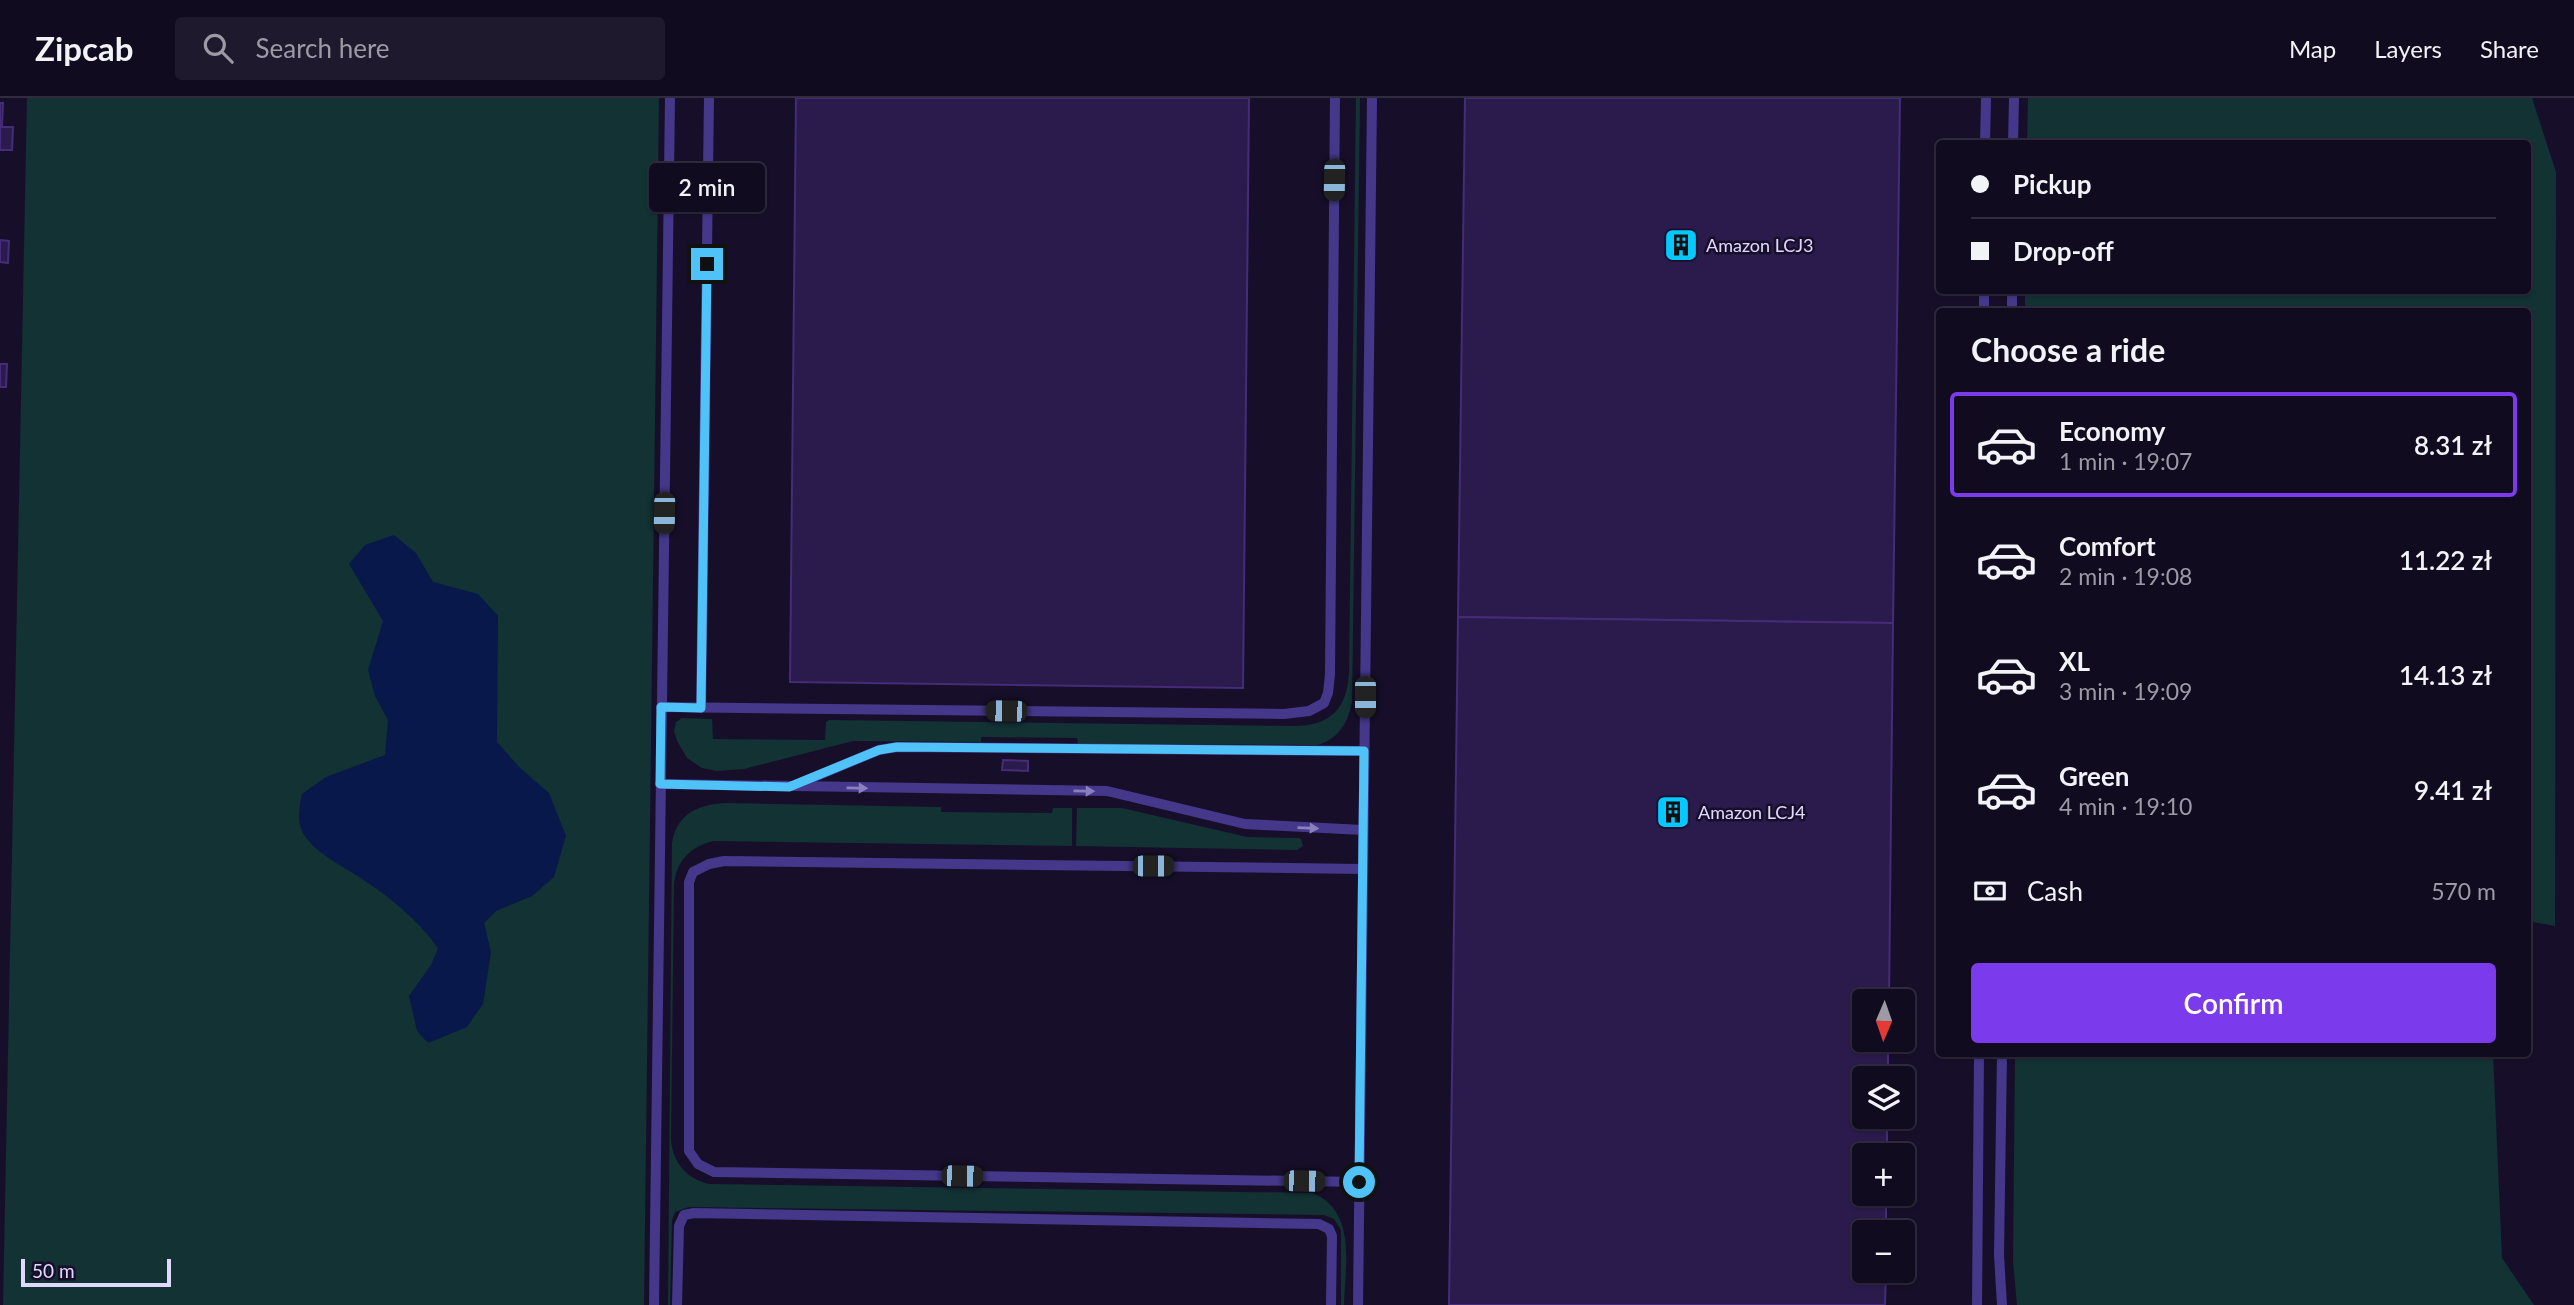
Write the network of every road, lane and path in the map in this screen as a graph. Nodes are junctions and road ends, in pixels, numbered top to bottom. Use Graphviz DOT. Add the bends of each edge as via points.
graph roads {
  1 [pos="670,98"];
  2 [pos="709,98"];
  3 [pos="1335,98"];
  4 [pos="1372,98"];
  5 [pos="1986,98"];
  6 [pos="2014,98"];
  7 [pos="1985,140"];
  8 [pos="2014,140"];
  9 [pos="661,707"];
  10 [pos="701,708"];
  11 [pos="1364,751"];
  12 [pos="660,784"];
  13 [pos="789,787"];
  14 [pos="1363,830"];
  15 [pos="1363,869"];
  16 [pos="1979,1057"];
  17 [pos="2002,1057"];
  18 [pos="1359,1182"];
  19 [pos="1360,1303"];
  20 [pos="654,1305"];
  21 [pos="677,1305"];
  22 [pos="1331,1305"];
  23 [pos="1977,1305"];
  24 [pos="2003,1305"];
  1 -- 9 [label="lane"];
  2 -- 10 [label="lane"];
  3 -- 10 [label="lane" via="1330,674 1324,703 1310,711 1284,714"];
  4 -- 11 [label="lane"];
  5 -- 7 [label="lane"];
  6 -- 8 [label="lane"];
  9 -- 10 [label="lane"];
  9 -- 12 [label="lane"];
  11 -- 13 [label="lane" via="897,747"];
  11 -- 14 [label="lane"];
  12 -- 13 [label="lane"];
  12 -- 20 [label="lane"];
  13 -- 14 [label="lane, one-way" via="1107,791 1260,826"];
  14 -- 15 [label="lane"];
  15 -- 18 [label="lane"];
  15 -- 18 [label="lane" via="724,861 693,872 689,882 689,1151 698,1164 714,1172"];
  16 -- 23 [label="lane"];
  17 -- 24 [label="lane" via="1999,1255"];
  18 -- 19 [label="lane"];
  21 -- 22 [label="lane" via="679,1226 684,1215 694,1213 1319,1224 1332,1236"];
}
